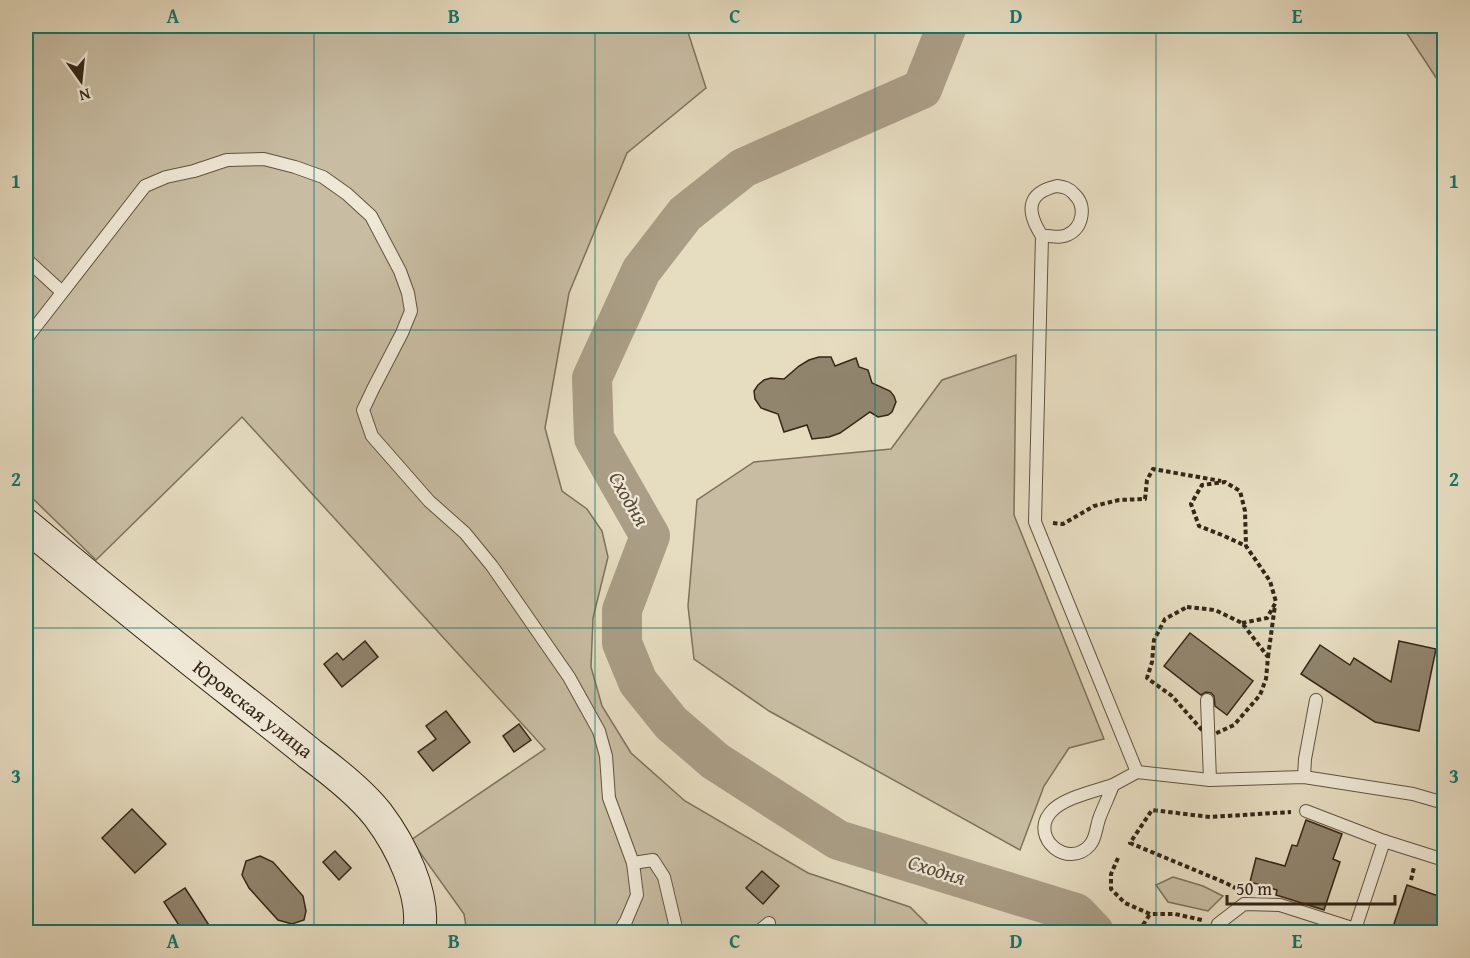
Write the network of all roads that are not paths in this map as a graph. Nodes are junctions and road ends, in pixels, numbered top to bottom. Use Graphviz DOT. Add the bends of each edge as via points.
graph roads {
  1 [pos="1042,236"];
  2 [pos="26,259"];
  3 [pos="62,292"];
  4 [pos="26,339"];
  5 [pos="26,525"];
  6 [pos="1207,700"];
  7 [pos="1316,700"];
  8 [pos="1137,772"];
  9 [pos="1304,777"];
  10 [pos="1210,780"];
  11 [pos="1113,785"];
  12 [pos="1444,803"];
  13 [pos="1306,811"];
  14 [pos="1384,840"];
  15 [pos="1444,860"];
  16 [pos="633,863"];
  17 [pos="769,922"];
  18 [pos="1216,928"];
  19 [pos="1360,931"];
  20 [pos="419,933"];
  21 [pos="619,933"];
  22 [pos="676,933"];
  23 [pos="758,933"];
  1 -- 1 [label="lane" via="1066,235 1080,223 1082,205 1067,188 1046,188 1032,203 1033,222"];
  1 -- 8 [label="lane" via="1035,522"];
  2 -- 3 [label="lane"];
  3 -- 4 [label="lane"];
  3 -- 16 [label="lane" via="145,186 228,160 264,159 323,177 371,216 400,271 411,311 363,410 372,436 429,501 465,533 569,676 599,731 606,756 609,798"];
  5 -- 20 [label="street, Юровская улица" via="342,778 377,814 400,849 411,875 419,904"];
  6 -- 10 [label="lane"];
  7 -- 9 [label="lane"];
  8 -- 10 [label="lane"];
  8 -- 11 [label="lane"];
  9 -- 10 [label="lane"];
  9 -- 12 [label="lane" via="1413,794"];
  11 -- 11 [label="lane" via="1072,799 1051,812 1045,830 1053,848 1071,855 1088,848"];
  13 -- 14 [label="lane"];
  14 -- 15 [label="lane"];
  14 -- 19 [label="lane"];
  16 -- 21 [label="lane" via="637,895"];
  16 -- 22 [label="lane" via="653,860 664,877"];
  17 -- 23 [label="lane"];
  18 -- 19 [label="lane" via="1244,904 1280,905"];
}
